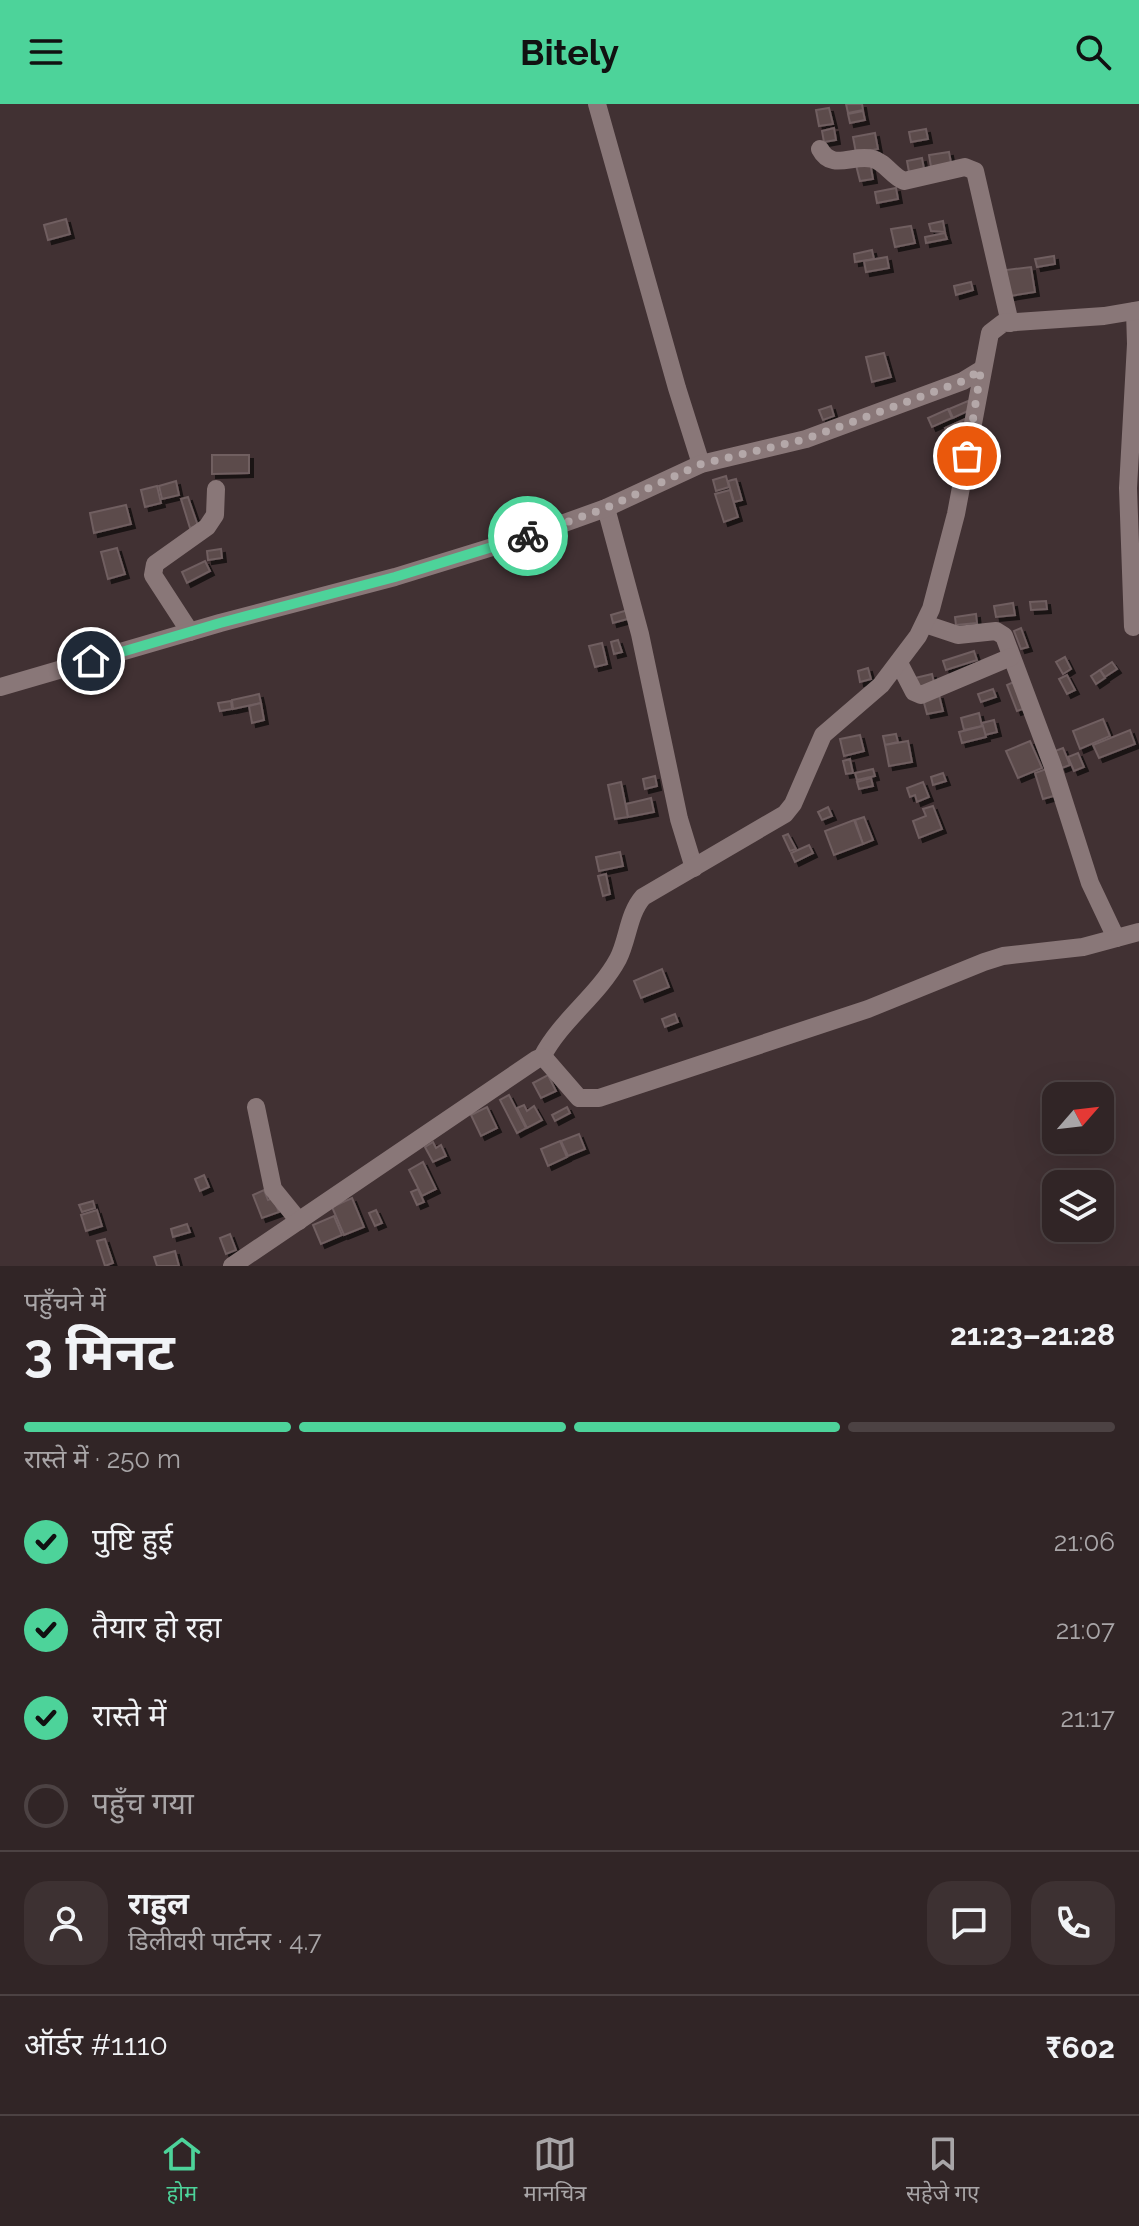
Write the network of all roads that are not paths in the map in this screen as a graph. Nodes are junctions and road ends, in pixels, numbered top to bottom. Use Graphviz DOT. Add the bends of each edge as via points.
graph roads {
  1 [pos="597,104"];
  2 [pos="820,149"];
  3 [pos="1137,311"];
  4 [pos="1010,323"];
  5 [pos="981,370"];
  6 [pos="701,464"];
  7 [pos="216,489"];
  8 [pos="606,508"];
  9 [pos="925,624"];
  10 [pos="1133,627"];
  11 [pos="186,633"];
  12 [pos="1011,657"];
  13 [pos="899,663"];
  14 [pos="0,687"];
  15 [pos="694,868"];
  16 [pos="1139,932"];
  17 [pos="1116,938"];
  18 [pos="542,1057"];
  19 [pos="256,1107"];
  20 [pos="299,1221"];
  21 [pos="232,1266"];
  1 -- 6 [label="street"];
  2 -- 4 [label="street" via="836,161 873,159 904,181 965,167 975,171"];
  3 -- 4 [label="street"];
  3 -- 10 [label="street" via="1128,497"];
  4 -- 5 [label="street" via="990,333"];
  5 -- 6 [label="street" via="806,439"];
  5 -- 9 [label="street" via="956,514"];
  6 -- 8 [label="street"];
  7 -- 11 [label="street" via="215,515 207,527 153,570"];
  8 -- 11 [label="street" via="406,574"];
  8 -- 15 [label="street"];
  9 -- 12 [label="street" via="958,635 1001,632"];
  9 -- 13 [label="street"];
  11 -- 14 [label="street"];
  12 -- 13 [label="street" via="921,695 914,692"];
  12 -- 17 [label="street" via="1090,883"];
  13 -- 15 [label="street" via="823,735 790,810"];
  15 -- 18 [label="street" via="638,902 617,961"];
  16 -- 17 [label="street"];
  17 -- 18 [label="street" via="1003,956 868,1009 599,1098 579,1098"];
  18 -- 20 [label="street"];
  19 -- 20 [label="street" via="273,1189"];
  20 -- 21 [label="street"];
}
